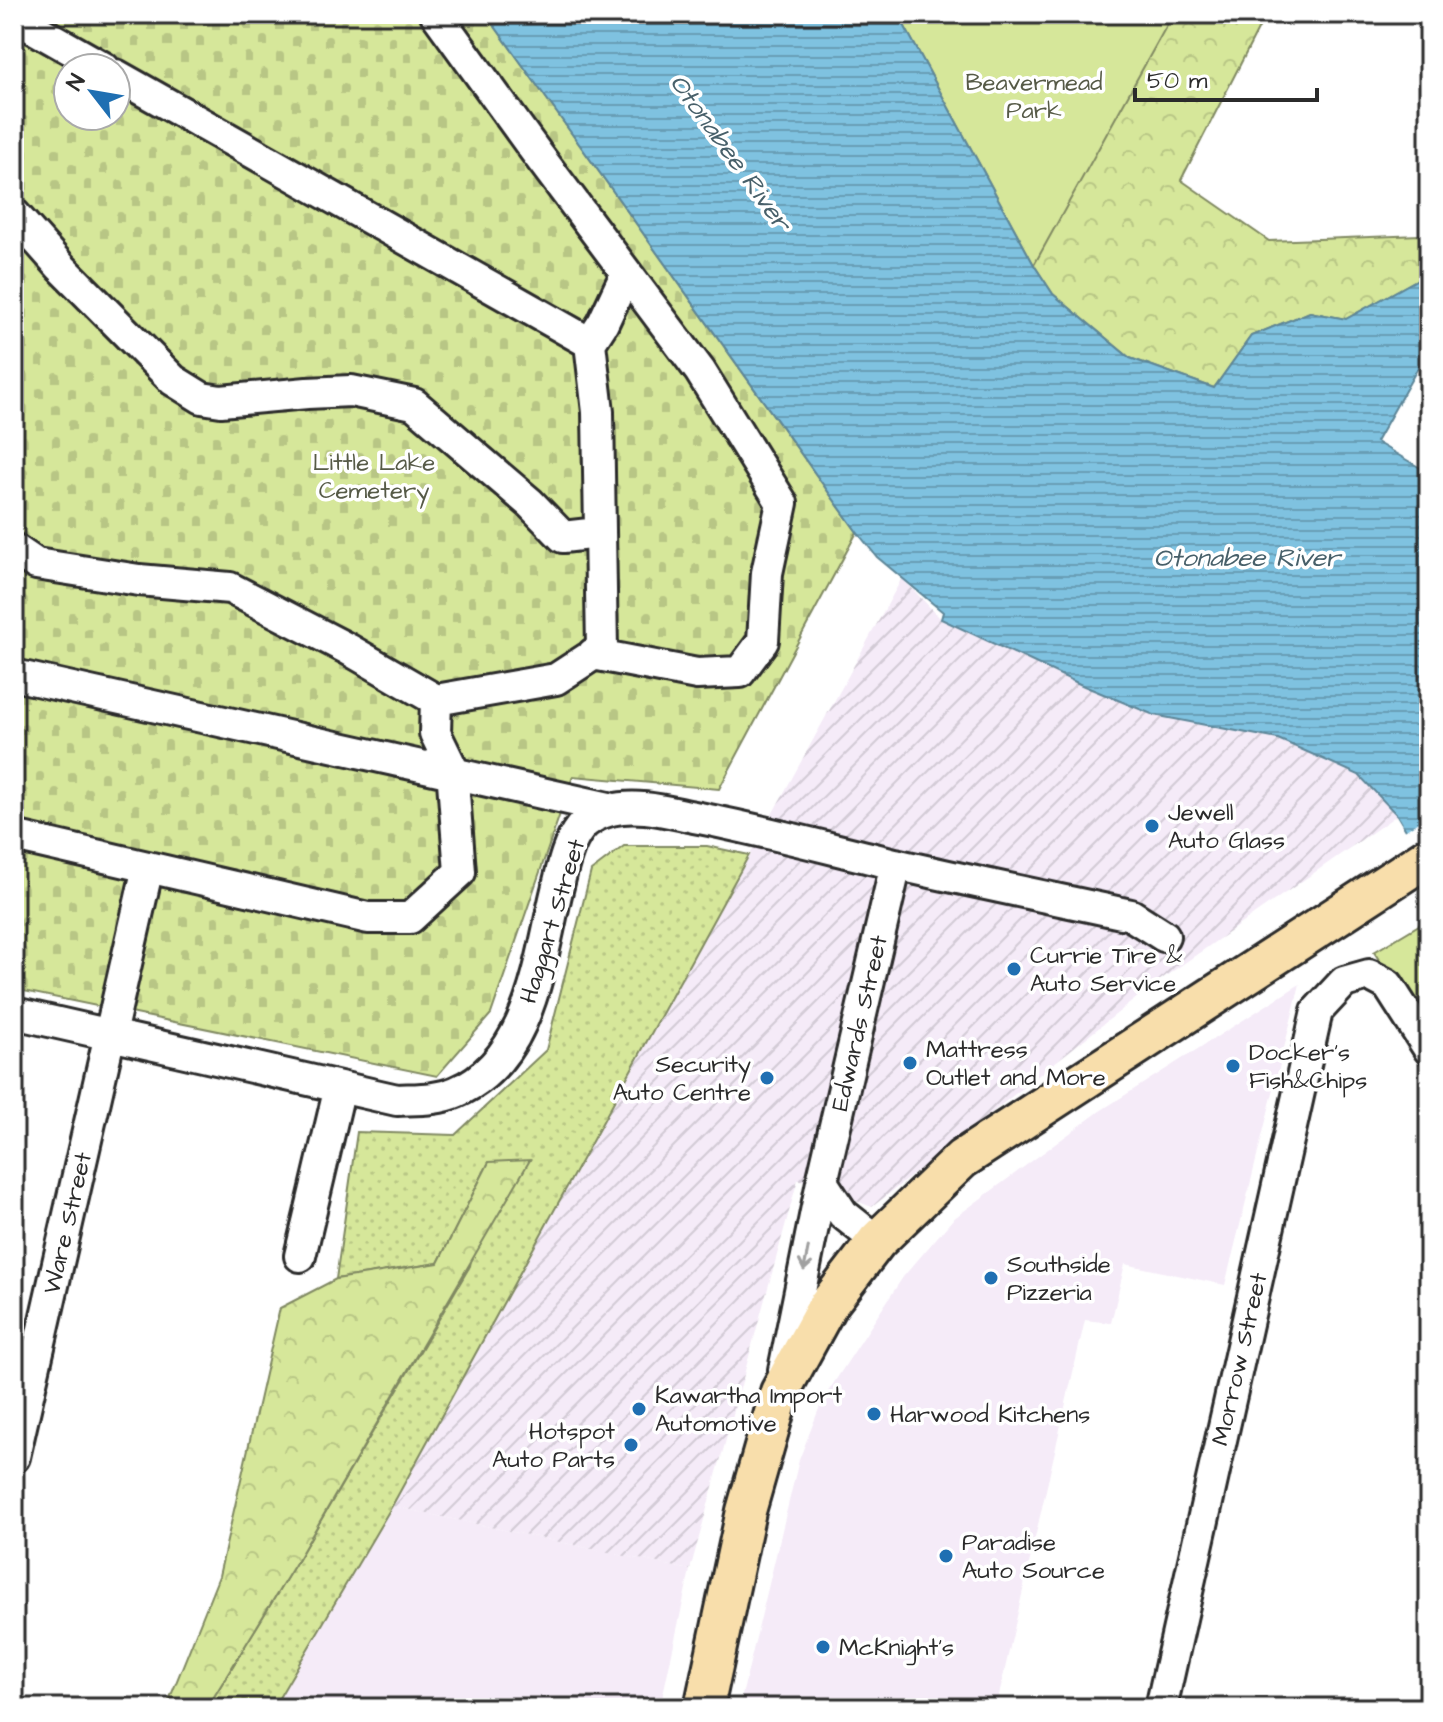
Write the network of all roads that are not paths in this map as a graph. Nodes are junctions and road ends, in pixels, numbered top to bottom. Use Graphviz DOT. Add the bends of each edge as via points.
graph roads {
  1 [pos="436,14"];
  2 [pos="14,17"];
  3 [pos="76,52"];
  4 [pos="132,84"];
  5 [pos="14,214"];
  6 [pos="626,274"];
  7 [pos="590,343"];
  8 [pos="598,533"];
  9 [pos="14,549"];
  10 [pos="593,654"];
  11 [pos="14,675"];
  12 [pos="436,700"];
  13 [pos="452,772"];
  14 [pos="613,809"];
  15 [pos="14,836"];
  16 [pos="1429,856"];
  17 [pos="896,864"];
  18 [pos="148,867"];
  19 [pos="1164,936"];
  20 [pos="14,1013"];
  21 [pos="109,1036"];
  22 [pos="1429,1049"];
  23 [pos="340,1087"];
  24 [pos="822,1182"];
  25 [pos="877,1241"];
  26 [pos="300,1256"];
  27 [pos="780,1392"];
  28 [pos="14,1457"];
  29 [pos="704,1708"];
  30 [pos="1161,1708"];
  1 -- 6 [label="street"];
  2 -- 3 [label="street"];
  4 -- 7 [label="street"];
  5 -- 8 [label="street" via="173,380 202,398 351,391 414,404 563,537"];
  6 -- 7 [label="street"];
  6 -- 10 [label="street" via="700,371 782,503 767,573 763,641 740,672 697,674"];
  7 -- 8 [label="street" via="598,412"];
  8 -- 10 [label="street" via="602,649"];
  9 -- 12 [label="street" via="36,564 230,588"];
  10 -- 12 [label="street" via="556,679"];
  11 -- 13 [label="street"];
  12 -- 13 [label="street" via="435,733"];
  13 -- 14 [label="street"];
  13 -- 18 [label="street" via="460,872 410,918 368,918"];
  14 -- 17 [label="street" via="646,808"];
  14 -- 23 [label="street, Haggart Street" via="593,816 573,839 531,997 512,1042 486,1075 453,1094 425,1099 397,1100"];
  15 -- 18 [label="street"];
  16 -- 25 [label="main road" via="962,1159"];
  17 -- 19 [label="street" via="1131,915"];
  17 -- 24 [label="street, Edwards Street"];
  18 -- 21 [label="street, Ware Street"];
  20 -- 21 [label="street, Haggart Street"];
  21 -- 23 [label="street, Haggart Street"];
  21 -- 28 [label="street, Ware Street"];
  22 -- 30 [label="street, Morrow Street" via="1388,985 1369,975 1344,982 1317,1011"];
  23 -- 26 [label="street"];
  24 -- 25 [label="street" via="843,1214"];
  24 -- 27 [label="street, Edwards Street, one-way"];
  25 -- 27 [label="main road" via="827,1306"];
  27 -- 29 [label="main road" via="746,1511"];
}
